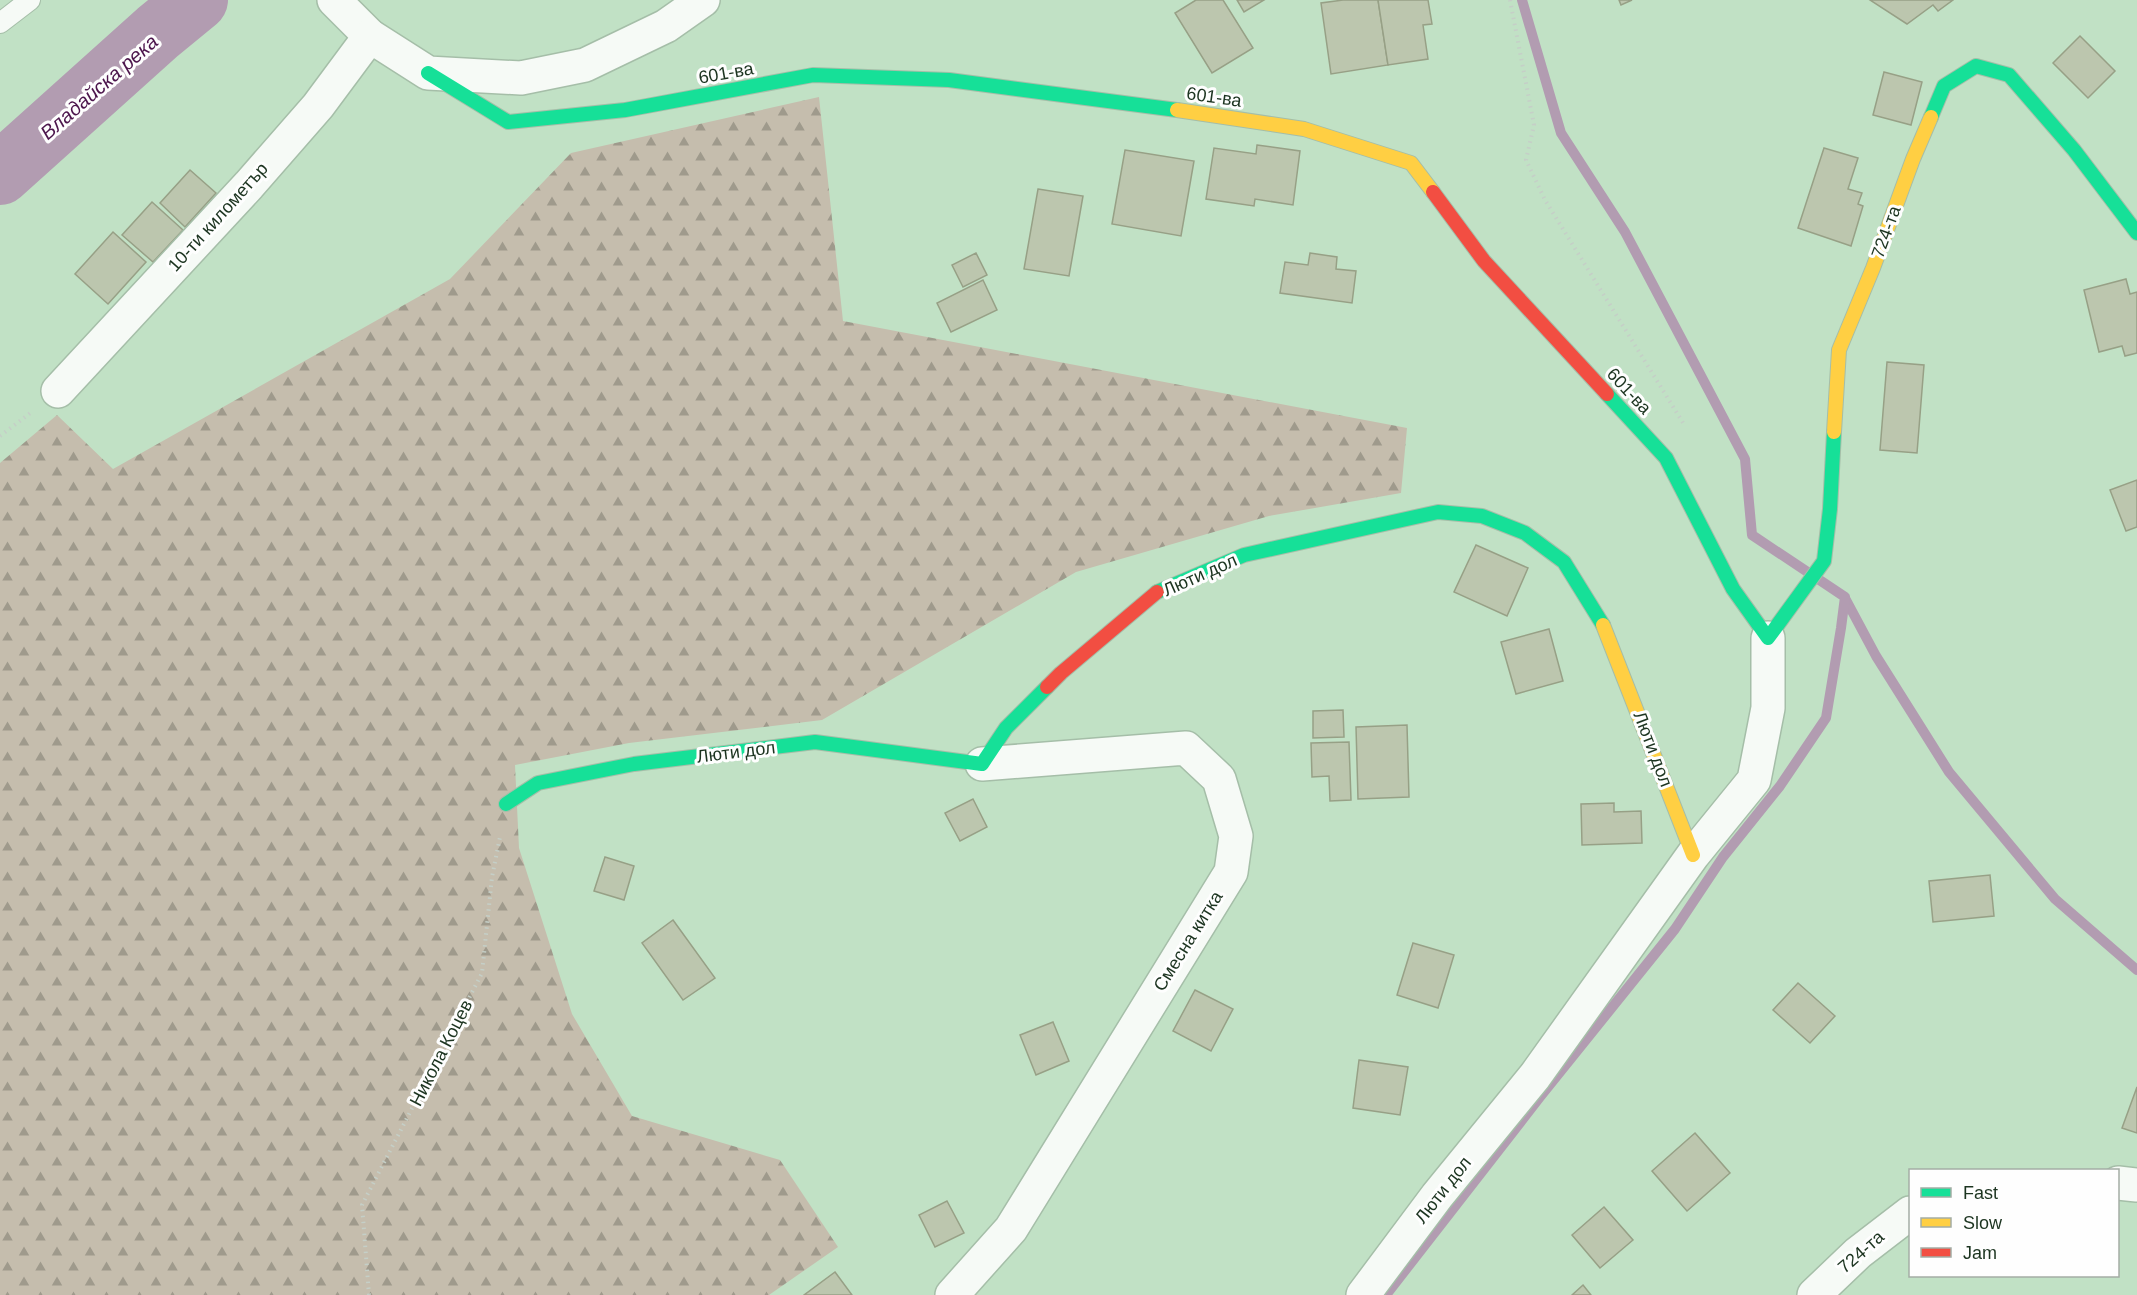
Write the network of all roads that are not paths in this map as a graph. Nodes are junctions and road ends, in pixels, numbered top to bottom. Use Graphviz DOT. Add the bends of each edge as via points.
graph roads {
  1 [pos="30,0"];
  2 [pos="334,0"];
  3 [pos="703,0"];
  4 [pos="0,23"];
  5 [pos="370,36"];
  6 [pos="428,73"];
  7 [pos="2137,233"];
  8 [pos="57,391"];
  9 [pos="1768,638"];
  10 [pos="982,764"];
  11 [pos="506,804"];
  12 [pos="1694,855"];
  13 [pos="2119,1183"];
  14 [pos="2137,1185"];
  15 [pos="1909,1214"];
  16 [pos="952,1295"];
  17 [pos="1363,1295"];
  18 [pos="1814,1295"];
  1 -- 4 [label="lane"];
  2 -- 5 [label="street"];
  3 -- 6 [label="street" via="666,26 585,65 521,78"];
  5 -- 6 [label="street"];
  5 -- 8 [label="street, 10-ти километър" via="303,124"];
  6 -- 9 [label="street, 601-ва" via="508,122 625,110 813,75 949,80 1304,129 1411,163 1484,261 1666,458 1733,590"];
  7 -- 9 [label="street, 724-та" via="2074,150 2009,75 1976,66 1944,86 1839,350 1824,561"];
  9 -- 12 [label="street, Люти дол" via="1768,708 1754,780"];
  10 -- 11 [label="street, Люти дол" via="815,742 634,764 538,783"];
  10 -- 12 [label="street, Люти дол" via="1006,728 1061,673 1158,592 1244,555 1438,512 1482,516 1525,533 1564,562 1607,631"];
  10 -- 16 [label="street, Смесна китка" via="1186,748 1219,779 1236,836 1231,872 1011,1229"];
  12 -- 17 [label="street, Люти дол" via="1535,1076"];
  13 -- 14 [label="street"];
  15 -- 18 [label="street, 724-та" via="1858,1252"];
}
